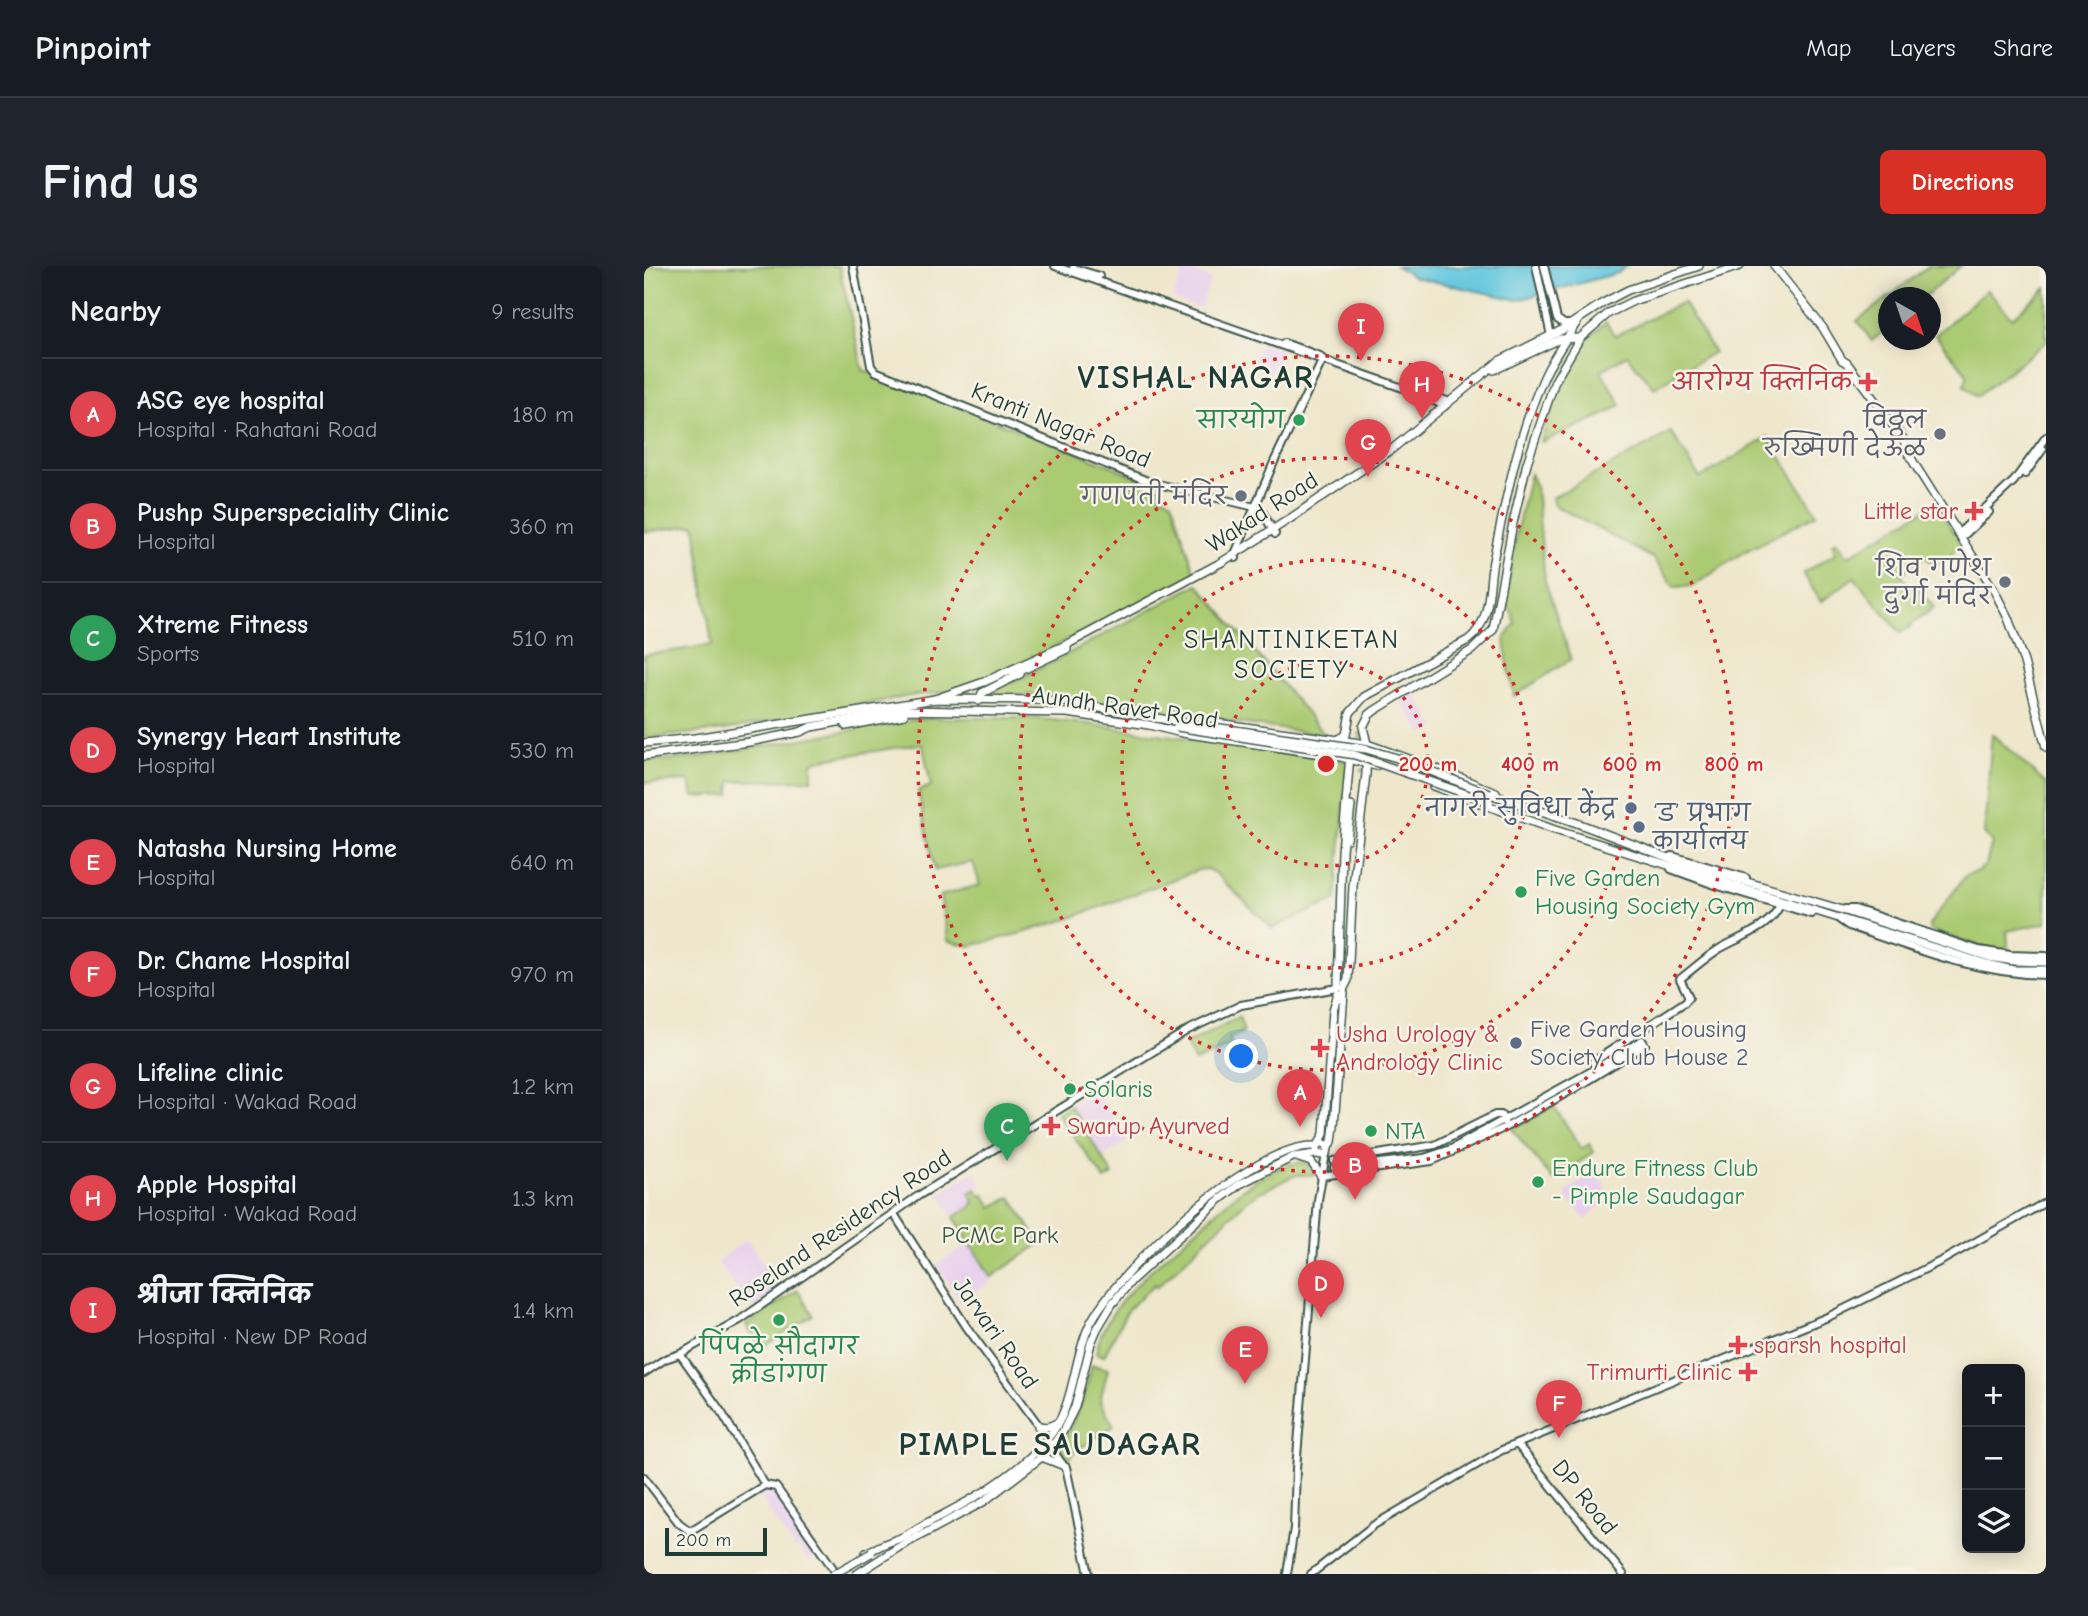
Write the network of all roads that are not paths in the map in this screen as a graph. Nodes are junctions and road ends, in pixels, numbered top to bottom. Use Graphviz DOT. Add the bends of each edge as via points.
graph roads {
  1 [pos="853,266"];
  2 [pos="1055,266"];
  3 [pos="1068,266"];
  4 [pos="1536,266"];
  5 [pos="1544,266"];
  6 [pos="1699,266"];
  7 [pos="1740,266"];
  8 [pos="1775,266"];
  9 [pos="1572,329"];
  10 [pos="1554,334"];
  11 [pos="1582,335"];
  12 [pos="1535,350"];
  13 [pos="1323,359"];
  14 [pos="1549,366"];
  15 [pos="1449,405"];
  16 [pos="2046,437"];
  17 [pos="2046,444"];
  18 [pos="1255,507"];
  19 [pos="1274,532"];
  20 [pos="1961,535"];
  21 [pos="1236,556"];
  22 [pos="1491,571"];
  23 [pos="1503,573"];
  24 [pos="1461,644"];
  25 [pos="1070,648"];
  26 [pos="1448,664"];
  27 [pos="972,692"];
  28 [pos="935,699"];
  29 [pos="979,701"];
  30 [pos="904,715"];
  31 [pos="1151,716"];
  32 [pos="1178,724"];
  33 [pos="1149,725"];
  34 [pos="2046,729"];
  35 [pos="1350,731"];
  36 [pos="800,732"];
  37 [pos="644,743"];
  38 [pos="1371,745"];
  39 [pos="2046,747"];
  40 [pos="644,756"];
  41 [pos="1351,759"];
  42 [pos="1368,763"];
  43 [pos="1361,773"];
  44 [pos="1499,796"];
  45 [pos="1492,802"];
  46 [pos="1653,857"];
  47 [pos="1662,860"];
  48 [pos="1355,877"];
  49 [pos="1342,887"];
  50 [pos="1780,905"];
  51 [pos="1815,906"];
  52 [pos="1835,912"];
  53 [pos="1857,919"];
  54 [pos="2046,956"];
  55 [pos="2046,962"];
  56 [pos="2046,972"];
  57 [pos="1341,992"];
  58 [pos="1618,1059"];
  59 [pos="1600,1070"];
  60 [pos="1505,1124"];
  61 [pos="1322,1150"];
  62 [pos="1293,1157"];
  63 [pos="1334,1168"];
  64 [pos="1321,1176"];
  65 [pos="2046,1202"];
  66 [pos="894,1214"];
  67 [pos="680,1354"];
  68 [pos="644,1373"];
  69 [pos="1058,1423"];
  70 [pos="1038,1426"];
  71 [pos="1049,1442"];
  72 [pos="1517,1444"];
  73 [pos="1042,1457"];
  74 [pos="1064,1467"];
  75 [pos="644,1477"];
  76 [pos="765,1485"];
  77 [pos="895,1546"];
  78 [pos="833,1573"];
  79 [pos="855,1574"];
  80 [pos="1088,1574"];
  81 [pos="1287,1574"];
  82 [pos="1311,1574"];
  83 [pos="1623,1574"];
  1 -- 18 [label="street, Kranti Nagar Road" via="875,370 1150,482"];
  2 -- 13 [label="street"];
  3 -- 13 [label="street"];
  4 -- 10 [label="street"];
  5 -- 9 [label="street" via="1557,319"];
  6 -- 9 [label="main road, Wakad Road" via="1628,290"];
  7 -- 11 [label="main road" via="1633,301"];
  8 -- 20 [label="main road" via="1905,440"];
  9 -- 10 [label="main road"];
  9 -- 11 [label="main road"];
  9 -- 12 [label="main road, Wakad Road"];
  9 -- 14 [label="main road"];
  10 -- 15 [label="main road, Wakad Road" via="1499,361"];
  11 -- 23 [label="main road" via="1561,368 1545,407 1519,489"];
  12 -- 14 [label="main road" via="1546,355"];
  12 -- 15 [label="main road, Wakad Road" via="1497,368"];
  13 -- 15 [label="street"];
  13 -- 18 [label="street"];
  14 -- 22 [label="main road" via="1508,487"];
  15 -- 19 [label="main road, Wakad Road"];
  16 -- 20 [label="street" via="2014,481"];
  17 -- 20 [label="street" via="2018,483"];
  18 -- 19 [label="street"];
  18 -- 21 [label="street"];
  19 -- 21 [label="main road, Wakad Road"];
  20 -- 34 [label="main road" via="2000,590 2014,619"];
  20 -- 39 [label="main road" via="2008,618"];
  21 -- 25 [label="main road, Wakad Road"];
  21 -- 28 [label="main road, Wakad Road" via="1068,644"];
  22 -- 23 [label="main road"];
  22 -- 24 [label="main road" via="1483,621"];
  23 -- 26 [label="main road" via="1493,630"];
  24 -- 35 [label="main road" via="1365,702 1354,713"];
  24 -- 35 [label="main road" via="1364,697 1350,713"];
  25 -- 27 [label="main road"];
  25 -- 29 [label="main road" via="988,689"];
  26 -- 35 [label="main road" via="1368,710"];
  26 -- 38 [label="main road" via="1369,715 1363,727"];
  28 -- 29 [label="main road, Aundh Ravet Road"];
  28 -- 37 [label="main road, Aundh Ravet Road"];
  29 -- 31 [label="main road, Aundh Ravet Road" via="1041,699"];
  30 -- 36 [label="main road"];
  31 -- 32 [label="main road"];
  31 -- 35 [label="main road" via="1337,740"];
  32 -- 33 [label="main road"];
  32 -- 45 [label="main road, bridge" via="1355,755"];
  33 -- 36 [label="main road, Aundh Ravet Road" via="1040,711 903,710"];
  33 -- 41 [label="main road, Aundh Ravet Road"];
  35 -- 38 [label="main road"];
  35 -- 41 [label="main road"];
  36 -- 40 [label="main road, Aundh Ravet Road"];
  38 -- 42 [label="main road"];
  38 -- 44 [label="main road"];
  41 -- 42 [label="main road, Aundh Ravet Road"];
  41 -- 49 [label="main road"];
  42 -- 43 [label="main road"];
  42 -- 45 [label="main road, Aundh Ravet Road"];
  43 -- 48 [label="main road"];
  43 -- 48 [label="main road"];
  43 -- 49 [label="main road"];
  44 -- 45 [label="main road"];
  44 -- 46 [label="main road"];
  45 -- 46 [label="main road, Aundh Ravet Road" via="1555,830"];
  46 -- 47 [label="main road"];
  46 -- 50 [label="street" via="1661,866"];
  46 -- 51 [label="street" via="1663,853 1808,896"];
  47 -- 51 [label="main road" via="1801,898"];
  47 -- 51 [label="main road" via="1804,908"];
  48 -- 57 [label="main road" via="1348,980"];
  49 -- 57 [label="main road"];
  50 -- 51 [label="street" via="1811,914"];
  50 -- 59 [label="street" via="1763,925 1680,979 1689,997 1685,1002 1593,1062"];
  51 -- 52 [label="main road"];
  52 -- 53 [label="main road"];
  52 -- 54 [label="street" via="1855,909 1979,950"];
  52 -- 56 [label="street" via="1849,926 1973,967 2013,974"];
  53 -- 55 [label="main road" via="1989,957"];
  53 -- 56 [label="main road" via="1994,966"];
  57 -- 61 [label="main road" via="1333,1010"];
  57 -- 66 [label="street, Roseland Residency Road" via="1241,1005 1188,1030"];
  58 -- 59 [label="street"];
  59 -- 60 [label="street"];
  60 -- 63 [label="street" via="1432,1161"];
  60 -- 63 [label="street" via="1501,1115 1495,1115 1435,1145"];
  61 -- 62 [label="main road"];
  61 -- 63 [label="street" via="1333,1155"];
  61 -- 64 [label="street"];
  61 -- 69 [label="main road" via="1303,1145 1290,1149 1235,1178 1125,1275 1083,1340 1072,1392"];
  62 -- 64 [label="main road" via="1306,1158"];
  62 -- 71 [label="main road" via="1219,1200 1120,1293 1091,1343 1075,1407"];
  63 -- 64 [label="street"];
  64 -- 81 [label="street"];
  65 -- 72 [label="street" via="1830,1316"];
  66 -- 67 [label="street, Roseland Residency Road" via="785,1291"];
  66 -- 70 [label="street, Jarvari Road" via="958,1316"];
  67 -- 68 [label="street, Roseland Residency Road"];
  67 -- 76 [label="street"];
  69 -- 70 [label="main road"];
  69 -- 71 [label="main road"];
  70 -- 71 [label="street, Jarvari Road"];
  71 -- 73 [label="main road"];
  71 -- 74 [label="street, Jarvari Road"];
  71 -- 77 [label="main road" via="979,1495"];
  72 -- 82 [label="street" via="1396,1512"];
  72 -- 83 [label="street, DP Road"];
  73 -- 74 [label="main road"];
  73 -- 77 [label="main road" via="983,1502"];
  74 -- 80 [label="street, Jarvari Road"];
  75 -- 76 [label="street" via="690,1531"];
  76 -- 78 [label="street" via="779,1489"];
  77 -- 78 [label="main road, bridge"];
  77 -- 78 [label="main road" via="889,1541"];
  77 -- 79 [label="main road"];
}
